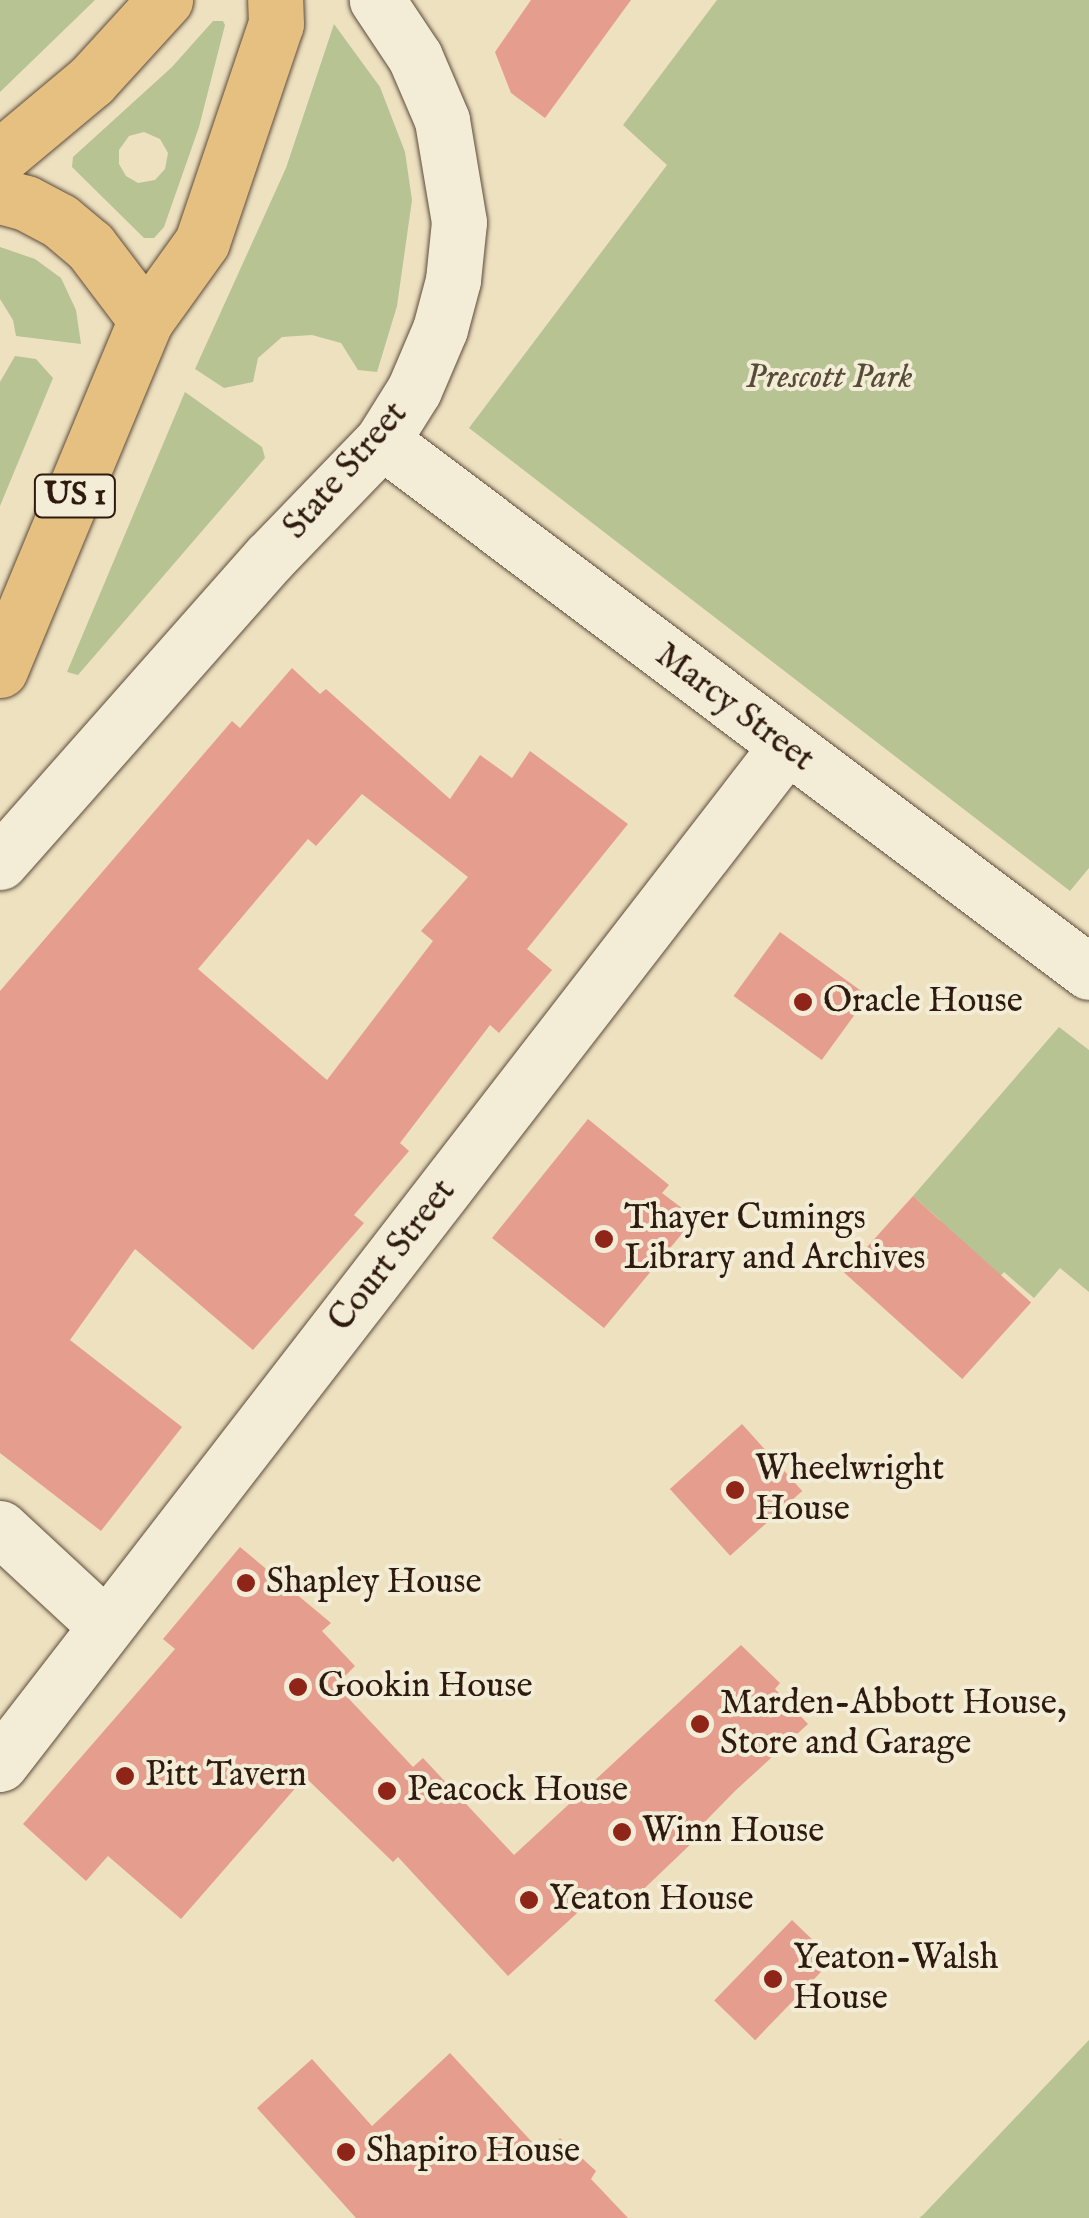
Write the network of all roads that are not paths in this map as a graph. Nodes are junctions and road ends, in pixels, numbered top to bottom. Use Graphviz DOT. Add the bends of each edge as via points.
graph roads {
  1 [pos="165,0"];
  2 [pos="377,0"];
  3 [pos="276,12"];
  4 [pos="0,156"];
  5 [pos="0,196"];
  6 [pos="146,320"];
  7 [pos="382,441"];
  8 [pos="0,670"];
  9 [pos="786,747"];
  10 [pos="0,862"];
  11 [pos="1089,972"];
  12 [pos="0,1528"];
  13 [pos="106,1626"];
  14 [pos="0,1764"];
  1 -- 4 [label="main road" via="91,81"];
  2 -- 7 [label="street, State Street" via="415,57 442,120 460,222 440,329 404,413"];
  3 -- 6 [label="main road, US 1" via="202,242"];
  5 -- 6 [label="main road" via="60,221 90,246"];
  6 -- 8 [label="main road, US 1"];
  7 -- 9 [label="street, Marcy Street"];
  7 -- 10 [label="street, State Street" via="269,558"];
  9 -- 11 [label="street, Marcy Street"];
  9 -- 13 [label="street, Court Street"];
  12 -- 13 [label="street"];
  13 -- 14 [label="street, Court Street"];
}
